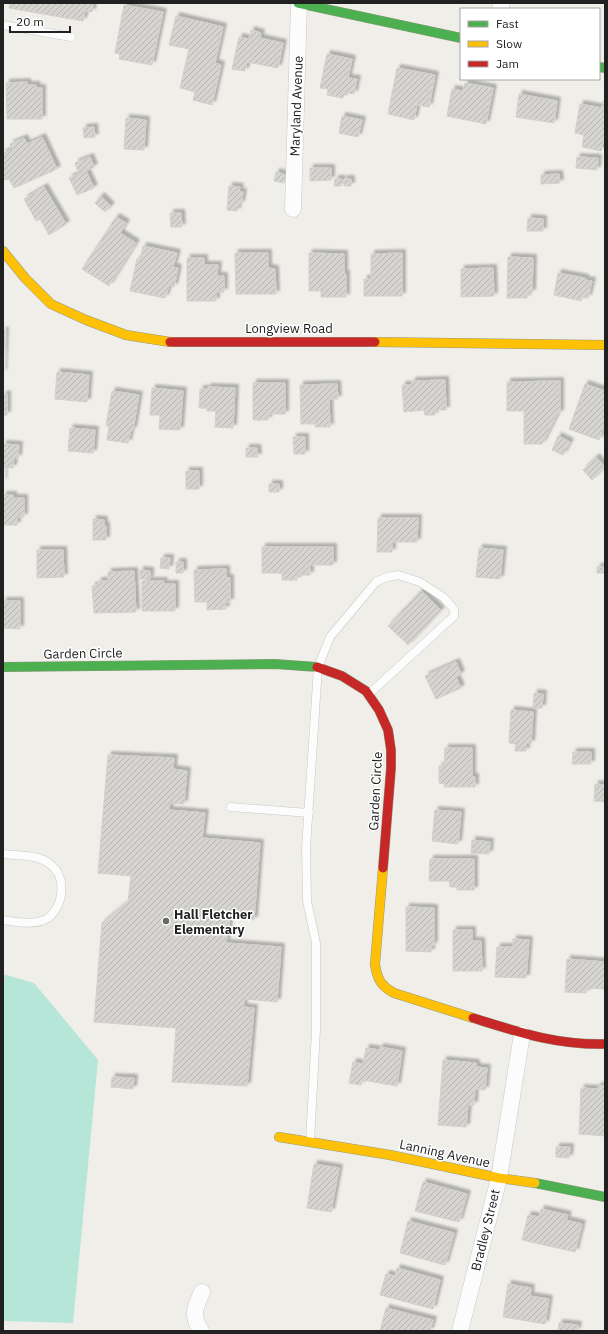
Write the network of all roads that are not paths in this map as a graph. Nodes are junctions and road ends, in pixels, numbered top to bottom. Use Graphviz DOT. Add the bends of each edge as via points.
graph roads {
  1 [pos="298,3"];
  2 [pos="3,25"];
  3 [pos="71,37"];
  4 [pos="460,38"];
  5 [pos="293,209"];
  6 [pos="3,251"];
  7 [pos="605,345"];
  8 [pos="3,667"];
  9 [pos="318,668"];
  10 [pos="369,695"];
  11 [pos="231,807"];
  12 [pos="308,813"];
  13 [pos="3,854"];
  14 [pos="3,920"];
  15 [pos="522,1034"];
  16 [pos="605,1044"];
  17 [pos="279,1137"];
  18 [pos="310,1142"];
  19 [pos="499,1178"];
  20 [pos="605,1197"];
  21 [pos="202,1292"];
  22 [pos="201,1331"];
  23 [pos="460,1331"];
  1 -- 4 [label="street"];
  1 -- 5 [label="street, Maryland Avenue"];
  2 -- 3 [label="lane"];
  6 -- 7 [label="street, Longview Road" via="51,304 126,335 156,340"];
  8 -- 9 [label="street, Garden Circle" via="275,664"];
  9 -- 10 [label="street, Garden Circle" via="342,676"];
  9 -- 10 [label="lane" via="330,637 376,582 387,576 420,582 443,597 454,609 454,616"];
  9 -- 12 [label="lane"];
  10 -- 15 [label="street, Garden Circle" via="388,730 391,750 375,964 377,978 384,987 394,993"];
  11 -- 12 [label="lane"];
  12 -- 18 [label="lane" via="307,901 316,942 316,1030"];
  13 -- 14 [label="lane" via="34,856 51,865 60,877 62,892 56,908 48,918 31,923"];
  15 -- 16 [label="street, Garden Circle" via="551,1041 586,1045"];
  15 -- 19 [label="street, Bradley Street"];
  17 -- 18 [label="street, Lanning Avenue"];
  18 -- 19 [label="street, Lanning Avenue" via="390,1155"];
  19 -- 20 [label="street, Lanning Avenue"];
  19 -- 23 [label="street, Bradley Street"];
  21 -- 22 [label="street" via="195,1314"];
}
